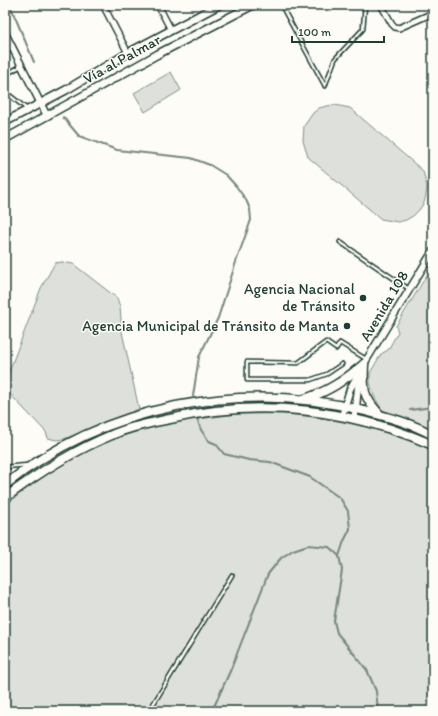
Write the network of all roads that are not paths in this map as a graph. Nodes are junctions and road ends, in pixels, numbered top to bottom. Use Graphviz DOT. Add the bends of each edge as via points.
graph roads {
  1 [pos="103,5"];
  2 [pos="158,5"];
  3 [pos="219,5"];
  4 [pos="253,5"];
  5 [pos="281,5"];
  6 [pos="365,5"];
  7 [pos="381,5"];
  8 [pos="433,13"];
  9 [pos="171,30"];
  10 [pos="5,33"];
  11 [pos="128,54"];
  12 [pos="22,66"];
  13 [pos="5,75"];
  14 [pos="5,96"];
  15 [pos="40,103"];
  16 [pos="28,109"];
  17 [pos="47,116"];
  18 [pos="5,122"];
  19 [pos="5,139"];
  20 [pos="340,242"];
  21 [pos="433,251"];
  22 [pos="409,289"];
  23 [pos="365,362"];
  24 [pos="342,364"];
  25 [pos="359,375"];
  26 [pos="303,399"];
  27 [pos="344,406"];
  28 [pos="356,408"];
  29 [pos="379,414"];
  30 [pos="342,416"];
  31 [pos="354,418"];
  32 [pos="433,435"];
  33 [pos="433,445"];
  34 [pos="33,464"];
  35 [pos="5,467"];
  36 [pos="38,474"];
  37 [pos="5,485"];
  38 [pos="5,498"];
  39 [pos="232,575"];
  40 [pos="149,711"];
  1 -- 11 [label="street"];
  2 -- 9 [label="street"];
  3 -- 9 [label="main road, Vía al Palmar"];
  4 -- 17 [label="main road, Vía al Palmar"];
  5 -- 6 [label="lane" via="325,86 335,59 363,30"];
  7 -- 8 [label="street" via="392,24 399,28"];
  9 -- 11 [label="main road, Vía al Palmar"];
  10 -- 12 [label="street"];
  11 -- 15 [label="main road, Vía al Palmar"];
  12 -- 13 [label="lane"];
  12 -- 15 [label="street"];
  14 -- 16 [label="lane" via="8,94"];
  15 -- 16 [label="main road, Vía al Palmar"];
  15 -- 17 [label="street"];
  16 -- 18 [label="main road, Vía al Palmar"];
  17 -- 19 [label="main road, Vía al Palmar"];
  20 -- 22 [label="lane"];
  21 -- 22 [label="street, Avenida 108"];
  22 -- 23 [label="street, Avenida 108"];
  23 -- 24 [label="lane" via="340,343 336,349 326,342 298,363 247,362 247,380 310,380 327,374"];
  23 -- 25 [label="street, Avenida 108"];
  23 -- 26 [label="main road" via="333,388"];
  23 -- 29 [label="main road" via="365,394"];
  25 -- 27 [label="street, Avenida 108" via="350,389"];
  25 -- 28 [label="street, Avenida 108"];
  26 -- 27 [label="main road"];
  26 -- 34 [label="main road" via="242,397 173,406 91,432"];
  27 -- 28 [label="main road"];
  27 -- 30 [label="street, Avenida 108"];
  28 -- 29 [label="main road"];
  28 -- 31 [label="street, Avenida 108"];
  29 -- 32 [label="main road"];
  30 -- 31 [label="main road"];
  30 -- 36 [label="main road" via="311,410 273,408 199,412 136,426 114,434 71,454"];
  31 -- 33 [label="main road" via="409,434"];
  34 -- 35 [label="lane"];
  34 -- 36 [label="lane"];
  34 -- 37 [label="main road"];
  36 -- 38 [label="main road"];
  39 -- 40 [label="lane"];
}
